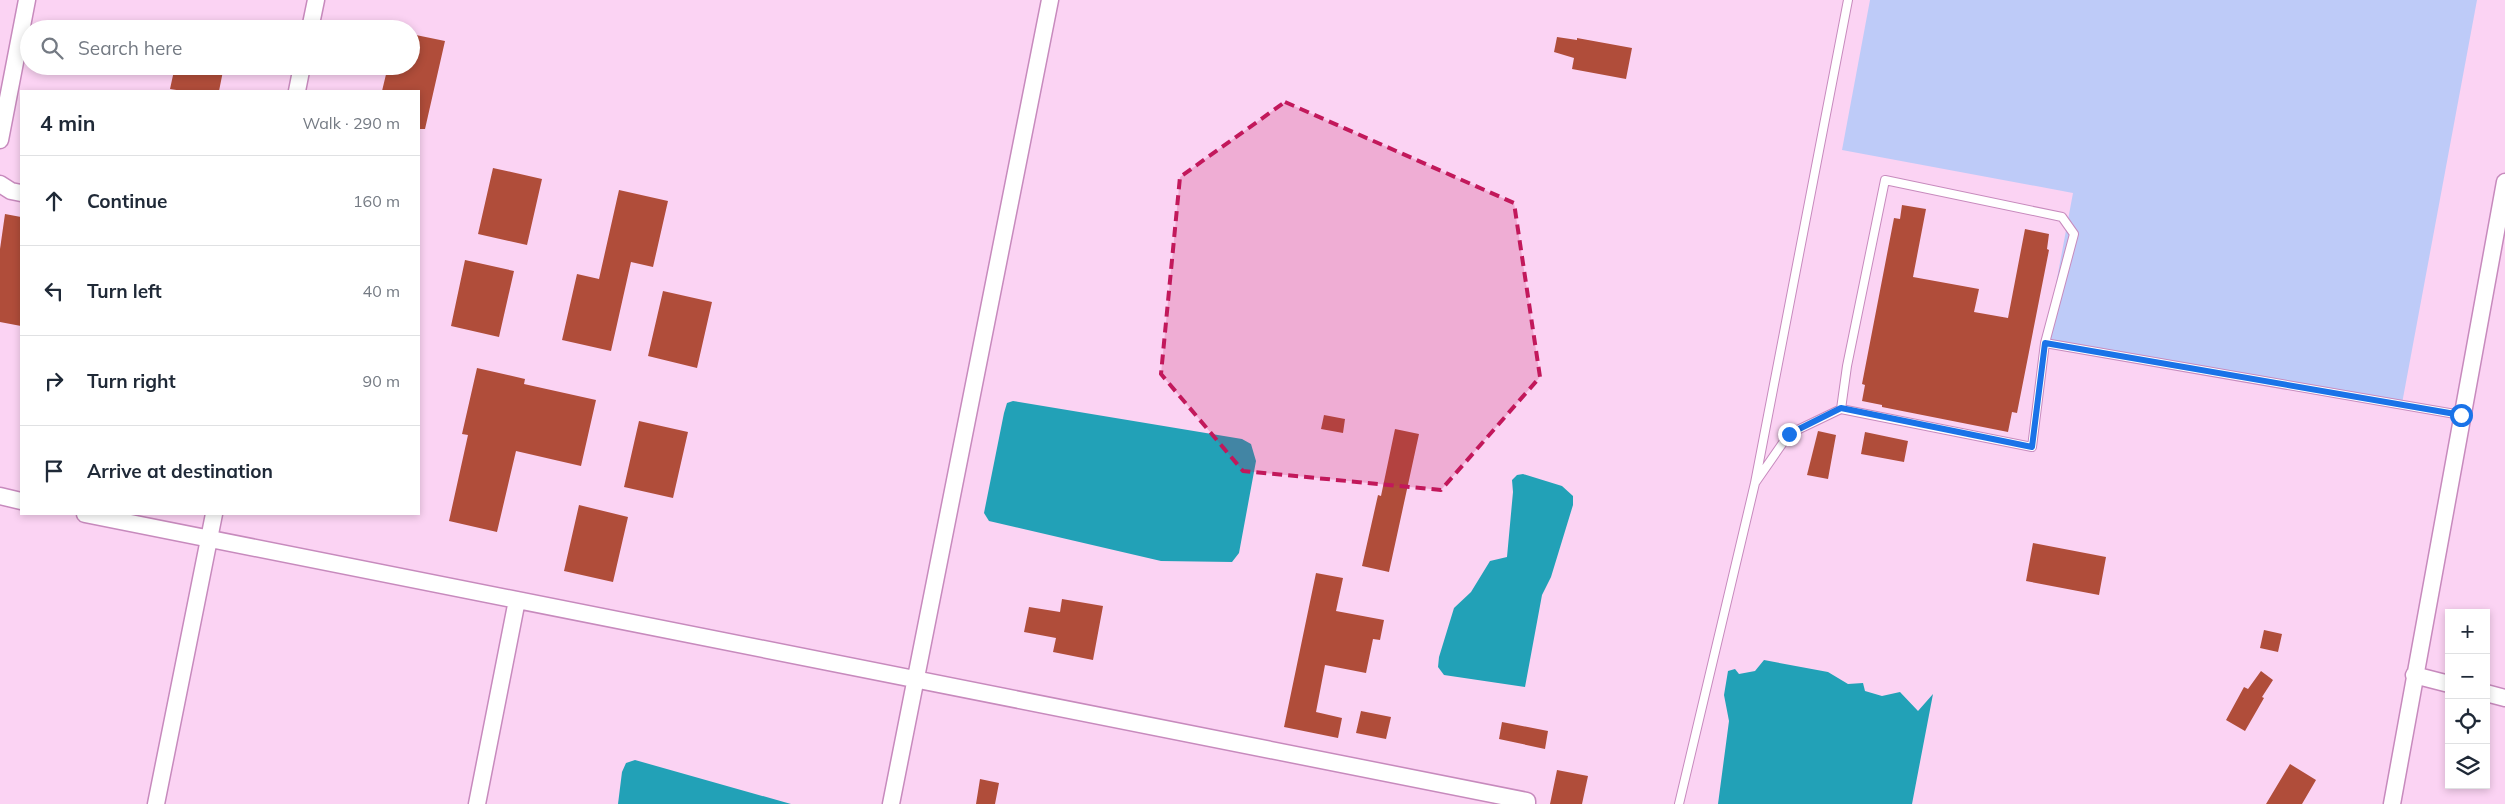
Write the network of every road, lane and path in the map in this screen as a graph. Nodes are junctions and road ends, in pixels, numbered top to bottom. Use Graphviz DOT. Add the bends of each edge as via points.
graph roads {
  1 [pos="27,0"];
  2 [pos="316,0"];
  3 [pos="1050,0"];
  4 [pos="1848,0"];
  5 [pos="23,20"];
  6 [pos="312,20"];
  7 [pos="20,36"];
  8 [pos="301,75"];
  9 [pos="298,90"];
  10 [pos="0,140"];
  11 [pos="2505,182"];
  12 [pos="2045,343"];
  13 [pos="1841,408"];
  14 [pos="2461,415"];
  15 [pos="1755,483"];
  16 [pos="0,496"];
  17 [pos="20,501"];
  18 [pos="90,515"];
  19 [pos="214,515"];
  20 [pos="208,539"];
  21 [pos="517,600"];
  22 [pos="2414,675"];
  23 [pos="915,679"];
  24 [pos="2445,683"];
  25 [pos="2490,695"];
  26 [pos="2505,698"];
  27 [pos="156,804"];
  28 [pos="477,804"];
  29 [pos="891,804"];
  30 [pos="1527,804"];
  31 [pos="1679,804"];
  32 [pos="2392,804"];
  1 -- 5 [label="street"];
  2 -- 6 [label="street"];
  3 -- 23 [label="street"];
  4 -- 15 [label="lane"];
  7 -- 10 [label="street"];
  8 -- 9 [label="street"];
  11 -- 14 [label="street"];
  12 -- 13 [label="lane" via="2032,447"];
  12 -- 13 [label="lane" via="2074,234 2062,217 1885,180"];
  12 -- 14 [label="lane"];
  13 -- 15 [label="lane" via="1789,434"];
  14 -- 22 [label="street"];
  15 -- 31 [label="lane"];
  16 -- 17 [label="street"];
  18 -- 20 [label="street"];
  19 -- 20 [label="street"];
  20 -- 21 [label="street"];
  20 -- 27 [label="street"];
  21 -- 23 [label="street"];
  21 -- 28 [label="street"];
  22 -- 24 [label="street"];
  22 -- 32 [label="street"];
  23 -- 29 [label="street"];
  23 -- 30 [label="street" via="1518,799 1527,801"];
  25 -- 26 [label="street"];
}
